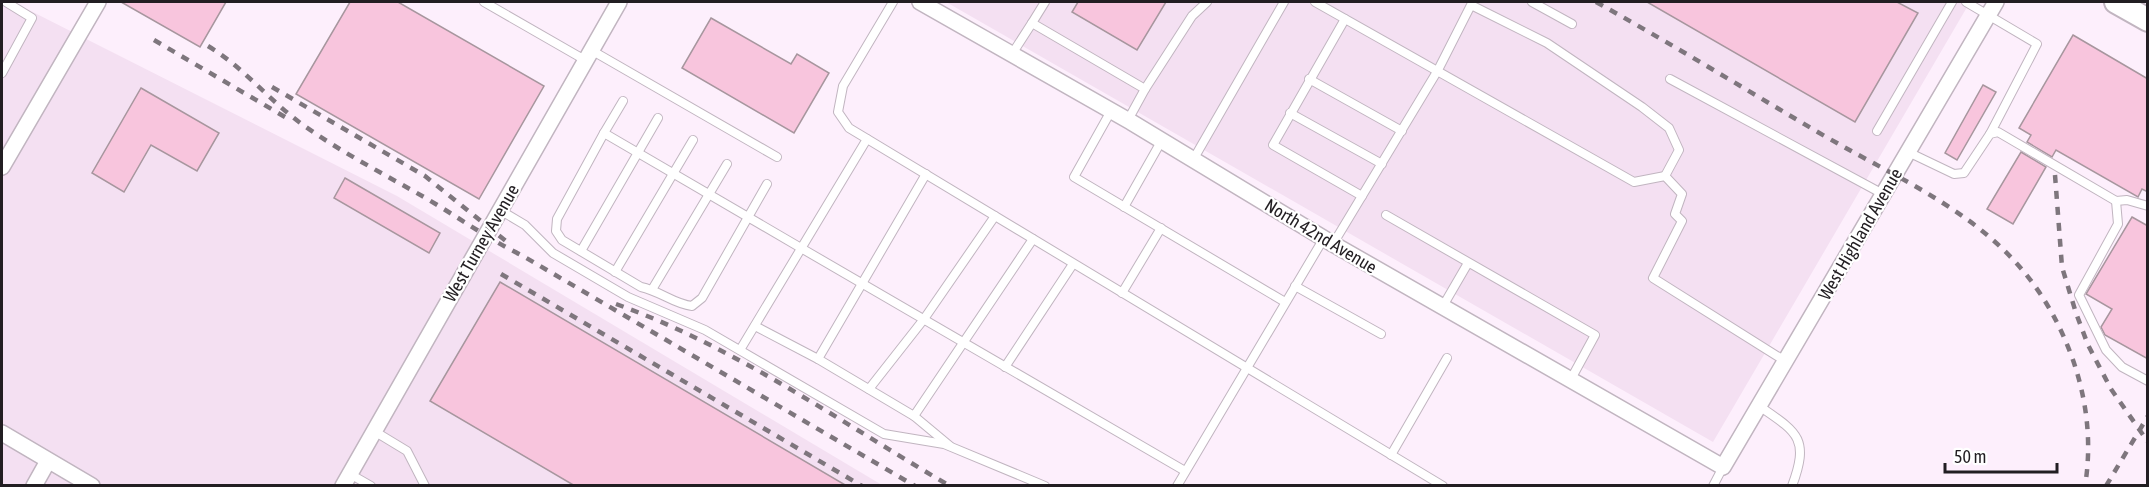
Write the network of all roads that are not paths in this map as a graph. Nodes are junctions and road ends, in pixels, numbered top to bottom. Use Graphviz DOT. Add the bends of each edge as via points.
graph roads {
  1 [pos="6,2"];
  2 [pos="98,2"];
  3 [pos="484,2"];
  4 [pos="619,2"];
  5 [pos="893,2"];
  6 [pos="920,2"];
  7 [pos="1045,2"];
  8 [pos="1207,2"];
  9 [pos="1284,2"];
  10 [pos="1315,2"];
  11 [pos="1532,2"];
  12 [pos="1952,2"];
  13 [pos="1966,2"];
  14 [pos="1996,2"];
  15 [pos="2116,2"];
  16 [pos="1472,4"];
  17 [pos="1988,15"];
  18 [pos="1345,19"];
  19 [pos="2148,20"];
  20 [pos="1032,23"];
  21 [pos="1572,24"];
  22 [pos="1012,54"];
  23 [pos="588,55"];
  24 [pos="1438,70"];
  25 [pos="2,73"];
  26 [pos="1309,79"];
  27 [pos="1670,79"];
  28 [pos="1145,89"];
  29 [pos="623,101"];
  30 [pos="1111,111"];
  31 [pos="1290,113"];
  32 [pos="658,118"];
  33 [pos="1128,120"];
  34 [pos="1402,131"];
  35 [pos="1877,131"];
  36 [pos="604,134"];
  37 [pos="1989,134"];
  38 [pos="867,139"];
  39 [pos="693,140"];
  40 [pos="1162,141"];
  41 [pos="1908,152"];
  42 [pos="637,153"];
  43 [pos="777,157"];
  44 [pos="1193,160"];
  45 [pos="727,164"];
  46 [pos="1382,164"];
  47 [pos="2,167"];
  48 [pos="673,173"];
  49 [pos="926,174"];
  50 [pos="1665,176"];
  51 [pos="767,184"];
  52 [pos="708,194"];
  53 [pos="1883,194"];
  54 [pos="1362,196"];
  55 [pos="2116,201"];
  56 [pos="1124,207"];
  57 [pos="2148,207"];
  58 [pos="500,210"];
  59 [pos="1386,215"];
  60 [pos="995,216"];
  61 [pos="748,217"];
  62 [pos="1161,228"];
  63 [pos="1033,239"];
  64 [pos="1328,241"];
  65 [pos="801,248"];
  66 [pos="581,251"];
  67 [pos="1468,263"];
  68 [pos="1073,264"];
  69 [pos="615,272"];
  70 [pos="862,283"];
  71 [pos="1295,286"];
  72 [pos="652,288"];
  73 [pos="1122,293"];
  74 [pos="1285,302"];
  75 [pos="1443,306"];
  76 [pos="924,319"];
  77 [pos="755,326"];
  78 [pos="1381,334"];
  79 [pos="964,343"];
  80 [pos="740,350"];
  81 [pos="1447,358"];
  82 [pos="818,359"];
  83 [pos="1785,361"];
  84 [pos="1005,367"];
  85 [pos="1246,369"];
  86 [pos="1571,380"];
  87 [pos="2148,381"];
  88 [pos="869,389"];
  89 [pos="1759,406"];
  90 [pos="914,416"];
  91 [pos="374,431"];
  92 [pos="2,433"];
  93 [pos="953,448"];
  94 [pos="1391,455"];
  95 [pos="48,461"];
  96 [pos="1723,467"];
  97 [pos="1185,471"];
  98 [pos="346,480"];
  99 [pos="34,486"];
  100 [pos="92,486"];
  101 [pos="371,486"];
  102 [pos="425,486"];
  103 [pos="1045,486"];
  104 [pos="1178,486"];
  105 [pos="1443,486"];
  106 [pos="1713,486"];
  107 [pos="1792,486"];
  1 -- 25 [label="lane" via="32,18"];
  2 -- 47 [label="street"];
  3 -- 23 [label="lane"];
  4 -- 23 [label="street, West Turney Avenue"];
  5 -- 38 [label="lane" via="839,99 838,112 843,121"];
  6 -- 22 [label="street, North 42nd Avenue"];
  7 -- 20 [label="lane"];
  8 -- 28 [label="lane" via="1192,16"];
  9 -- 44 [label="lane"];
  10 -- 18 [label="lane"];
  11 -- 21 [label="lane"];
  12 -- 35 [label="lane"];
  13 -- 17 [label="lane"];
  14 -- 17 [label="street, West Highland Avenue"];
  15 -- 19 [label="main road"];
  16 -- 24 [label="lane"];
  16 -- 50 [label="lane" via="1547,44 1669,128 1679,150"];
  17 -- 37 [label="lane" via="2037,44"];
  17 -- 41 [label="street, West Highland Avenue"];
  18 -- 24 [label="lane"];
  18 -- 26 [label="lane"];
  20 -- 22 [label="lane"];
  20 -- 28 [label="lane"];
  22 -- 30 [label="street, North 42nd Avenue"];
  23 -- 43 [label="lane"];
  23 -- 58 [label="street, West Turney Avenue"];
  24 -- 34 [label="lane"];
  24 -- 50 [label="lane" via="1635,182"];
  26 -- 31 [label="lane"];
  26 -- 34 [label="lane"];
  27 -- 53 [label="lane"];
  28 -- 33 [label="lane"];
  29 -- 36 [label="lane"];
  30 -- 33 [label="street, North 42nd Avenue"];
  30 -- 56 [label="lane" via="1074,177"];
  31 -- 46 [label="lane"];
  31 -- 54 [label="lane" via="1273,145"];
  32 -- 42 [label="lane"];
  33 -- 40 [label="street, North 42nd Avenue"];
  34 -- 46 [label="lane"];
  36 -- 42 [label="lane"];
  36 -- 66 [label="lane" via="556,224 562,240"];
  37 -- 41 [label="lane" via="1964,173 1954,174"];
  37 -- 55 [label="lane" via="1998,132"];
  38 -- 49 [label="lane"];
  38 -- 65 [label="lane"];
  39 -- 48 [label="lane"];
  40 -- 44 [label="street, North 42nd Avenue"];
  40 -- 56 [label="lane"];
  41 -- 53 [label="street, West Highland Avenue"];
  42 -- 48 [label="lane"];
  42 -- 66 [label="lane"];
  44 -- 64 [label="street, North 42nd Avenue"];
  45 -- 52 [label="lane"];
  46 -- 54 [label="lane"];
  48 -- 52 [label="lane"];
  48 -- 69 [label="lane"];
  49 -- 60 [label="lane"];
  49 -- 70 [label="lane"];
  50 -- 83 [label="lane" via="1682,194 1675,214 1682,222 1653,278"];
  51 -- 61 [label="lane"];
  52 -- 61 [label="lane"];
  52 -- 72 [label="lane"];
  53 -- 83 [label="street, West Highland Avenue"];
  54 -- 64 [label="lane"];
  55 -- 57 [label="lane" via="2127,200"];
  55 -- 87 [label="lane" via="2118,224 2079,295 2106,350 2122,367"];
  56 -- 62 [label="lane"];
  58 -- 80 [label="lane" via="525,225 553,253 628,297 705,330"];
  58 -- 91 [label="street, West Turney Avenue"];
  59 -- 67 [label="lane"];
  60 -- 63 [label="lane"];
  60 -- 76 [label="lane"];
  61 -- 65 [label="lane"];
  61 -- 72 [label="lane" via="696,304 684,304"];
  62 -- 73 [label="lane"];
  62 -- 74 [label="lane"];
  63 -- 68 [label="lane"];
  63 -- 79 [label="lane"];
  64 -- 71 [label="lane"];
  64 -- 75 [label="street, North 42nd Avenue"];
  65 -- 70 [label="lane"];
  65 -- 77 [label="lane"];
  66 -- 69 [label="lane"];
  67 -- 75 [label="lane"];
  67 -- 86 [label="lane" via="1595,336"];
  68 -- 73 [label="lane"];
  68 -- 84 [label="lane"];
  69 -- 72 [label="lane" via="641,287"];
  70 -- 76 [label="lane"];
  70 -- 82 [label="lane"];
  71 -- 74 [label="lane"];
  71 -- 78 [label="lane"];
  73 -- 85 [label="lane"];
  74 -- 85 [label="lane"];
  75 -- 86 [label="street, North 42nd Avenue"];
  76 -- 79 [label="lane"];
  76 -- 88 [label="lane"];
  77 -- 80 [label="lane"];
  77 -- 82 [label="lane"];
  79 -- 84 [label="lane"];
  79 -- 90 [label="lane"];
  80 -- 93 [label="lane" via="884,434"];
  81 -- 94 [label="lane"];
  82 -- 88 [label="lane"];
  83 -- 89 [label="street, West Highland Avenue"];
  84 -- 97 [label="lane"];
  85 -- 94 [label="lane"];
  85 -- 97 [label="lane"];
  86 -- 96 [label="street, North 42nd Avenue"];
  88 -- 90 [label="lane"];
  89 -- 96 [label="street, West Highland Avenue"];
  89 -- 107 [label="lane" via="1798,438 1801,461"];
  90 -- 93 [label="lane"];
  91 -- 98 [label="street, West Turney Avenue"];
  91 -- 102 [label="lane" via="407,451"];
  92 -- 95 [label="street"];
  93 -- 103 [label="lane"];
  94 -- 105 [label="lane"];
  95 -- 99 [label="street"];
  95 -- 100 [label="street"];
  96 -- 106 [label="lane"];
  97 -- 104 [label="lane"];
  98 -- 101 [label="lane"];
}
